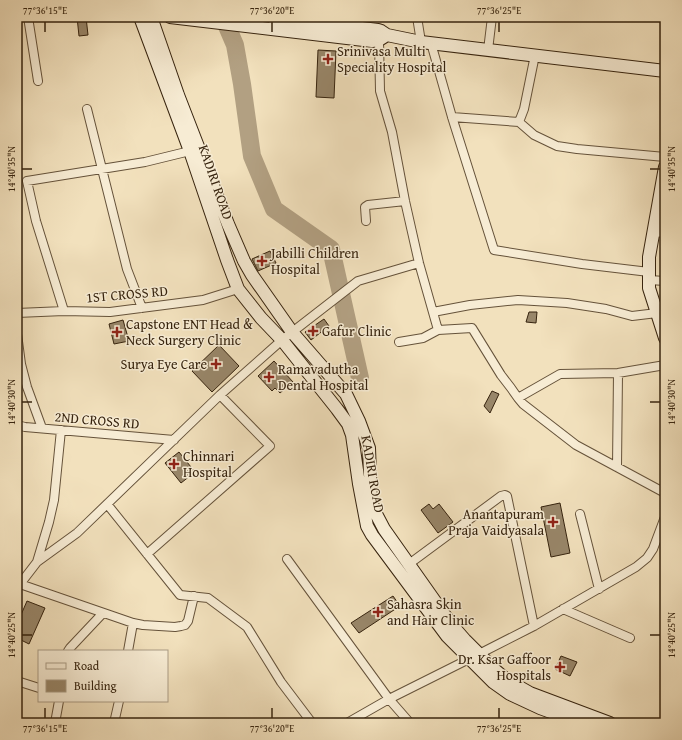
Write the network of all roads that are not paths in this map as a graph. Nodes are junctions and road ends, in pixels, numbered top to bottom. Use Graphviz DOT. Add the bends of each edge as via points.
graph roads {
  1 [pos="28,17"];
  2 [pos="140,17"];
  3 [pos="150,17"];
  4 [pos="173,17"];
  5 [pos="276,17"];
  6 [pos="417,17"];
  7 [pos="492,17"];
  8 [pos="356,22"];
  9 [pos="383,38"];
  10 [pos="426,42"];
  11 [pos="488,50"];
  12 [pos="535,56"];
  13 [pos="665,71"];
  14 [pos="38,81"];
  15 [pos="87,109"];
  16 [pos="452,117"];
  17 [pos="519,122"];
  18 [pos="190,151"];
  19 [pos="665,157"];
  20 [pos="665,167"];
  21 [pos="102,169"];
  22 [pos="405,201"];
  23 [pos="366,220"];
  24 [pos="659,232"];
  25 [pos="419,263"];
  26 [pos="649,276"];
  27 [pos="665,281"];
  28 [pos="238,289"];
  29 [pos="142,308"];
  30 [pos="64,311"];
  31 [pos="433,312"];
  32 [pos="17,313"];
  33 [pos="657,313"];
  34 [pos="438,330"];
  35 [pos="292,332"];
  36 [pos="17,334"];
  37 [pos="665,338"];
  38 [pos="282,340"];
  39 [pos="399,342"];
  40 [pos="665,365"];
  41 [pos="618,373"];
  42 [pos="220,396"];
  43 [pos="518,398"];
  44 [pos="17,425"];
  45 [pos="42,428"];
  46 [pos="61,430"];
  47 [pos="174,440"];
  48 [pos="617,467"];
  49 [pos="665,493"];
  50 [pos="107,504"];
  51 [pos="580,514"];
  52 [pos="665,517"];
  53 [pos="147,554"];
  54 [pos="287,559"];
  55 [pos="37,562"];
  56 [pos="409,564"];
  57 [pos="18,585"];
  58 [pos="599,588"];
  59 [pos="194,596"];
  60 [pos="563,609"];
  61 [pos="103,612"];
  62 [pos="133,623"];
  63 [pos="534,626"];
  64 [pos="630,638"];
  65 [pos="69,650"];
  66 [pos="128,650"];
  67 [pos="474,656"];
  68 [pos="17,681"];
  69 [pos="38,688"];
  70 [pos="389,699"];
  71 [pos="59,702"];
  72 [pos="119,702"];
  73 [pos="605,722"];
  74 [pos="55,723"];
  75 [pos="114,723"];
  76 [pos="312,723"];
  77 [pos="347,723"];
  78 [pos="410,723"];
  79 [pos="581,723"];
  1 -- 14 [label="street"];
  2 -- 18 [label="main road, KADIRI ROAD"];
  3 -- 35 [label="main road, KADIRI ROAD" via="244,261"];
  4 -- 9 [label="main road" via="372,40"];
  5 -- 8 [label="main road"];
  6 -- 10 [label="street"];
  7 -- 11 [label="street"];
  8 -- 9 [label="main road" via="381,31"];
  9 -- 10 [label="main road"];
  9 -- 22 [label="street" via="380,91 392,132"];
  10 -- 11 [label="main road"];
  10 -- 16 [label="street"];
  11 -- 12 [label="main road"];
  12 -- 13 [label="main road"];
  12 -- 17 [label="street"];
  15 -- 21 [label="street"];
  16 -- 17 [label="street"];
  16 -- 26 [label="street" via="494,250"];
  17 -- 19 [label="street" via="534,135 557,146"];
  18 -- 21 [label="street"];
  18 -- 28 [label="main road, KADIRI ROAD"];
  20 -- 24 [label="main road"];
  21 -- 29 [label="street" via="126,269"];
  21 -- 30 [label="street" via="27,181 36,221"];
  22 -- 23 [label="street" via="368,205 365,207"];
  22 -- 25 [label="street"];
  24 -- 26 [label="main road" via="649,257"];
  25 -- 31 [label="street"];
  25 -- 35 [label="street" via="358,281"];
  26 -- 27 [label="street"];
  26 -- 33 [label="main road" via="649,288"];
  28 -- 29 [label="street, 1ST CROSS RD" via="203,300"];
  28 -- 38 [label="main road, KADIRI ROAD"];
  29 -- 30 [label="street, 1ST CROSS RD" via="110,312"];
  30 -- 32 [label="street, 1ST CROSS RD"];
  31 -- 33 [label="street" via="518,300 567,303 632,316"];
  31 -- 34 [label="street"];
  33 -- 37 [label="main road"];
  34 -- 39 [label="street" via="423,338"];
  34 -- 43 [label="street" via="472,328"];
  35 -- 38 [label="street"];
  35 -- 56 [label="main road, KADIRI ROAD" via="346,394 369,448 371,500 374,510"];
  36 -- 45 [label="street" via="27,387"];
  38 -- 42 [label="street"];
  38 -- 67 [label="main road, KADIRI ROAD" via="348,424 367,526 372,535 447,636"];
  40 -- 41 [label="street"];
  41 -- 43 [label="street" via="560,374"];
  41 -- 48 [label="street"];
  42 -- 47 [label="street"];
  42 -- 53 [label="street" via="270,446"];
  43 -- 48 [label="street" via="576,445"];
  44 -- 45 [label="street, 2ND CROSS RD"];
  45 -- 46 [label="street, 2ND CROSS RD"];
  46 -- 47 [label="street, 2ND CROSS RD"];
  46 -- 55 [label="street" via="54,500"];
  47 -- 50 [label="street"];
  48 -- 49 [label="street"];
  50 -- 53 [label="street"];
  50 -- 55 [label="street" via="77,532"];
  51 -- 58 [label="street"];
  52 -- 58 [label="street" via="654,549 647,558"];
  53 -- 59 [label="street" via="180,595"];
  54 -- 70 [label="street"];
  55 -- 57 [label="street"];
  56 -- 63 [label="street" via="505,495"];
  56 -- 67 [label="main road, KADIRI ROAD"];
  57 -- 61 [label="street"];
  58 -- 60 [label="street"];
  59 -- 62 [label="street" via="185,625 175,627"];
  59 -- 76 [label="street" via="208,598 247,627 281,682"];
  60 -- 63 [label="street"];
  60 -- 64 [label="street"];
  61 -- 62 [label="street"];
  61 -- 65 [label="street"];
  62 -- 66 [label="street"];
  63 -- 67 [label="street"];
  67 -- 70 [label="street"];
  67 -- 73 [label="main road, KADIRI ROAD" via="530,693"];
  67 -- 79 [label="main road, KADIRI ROAD" via="493,682 510,694"];
  68 -- 69 [label="street"];
  70 -- 77 [label="street"];
  70 -- 78 [label="street"];
  71 -- 74 [label="street"];
  72 -- 75 [label="street"];
}
